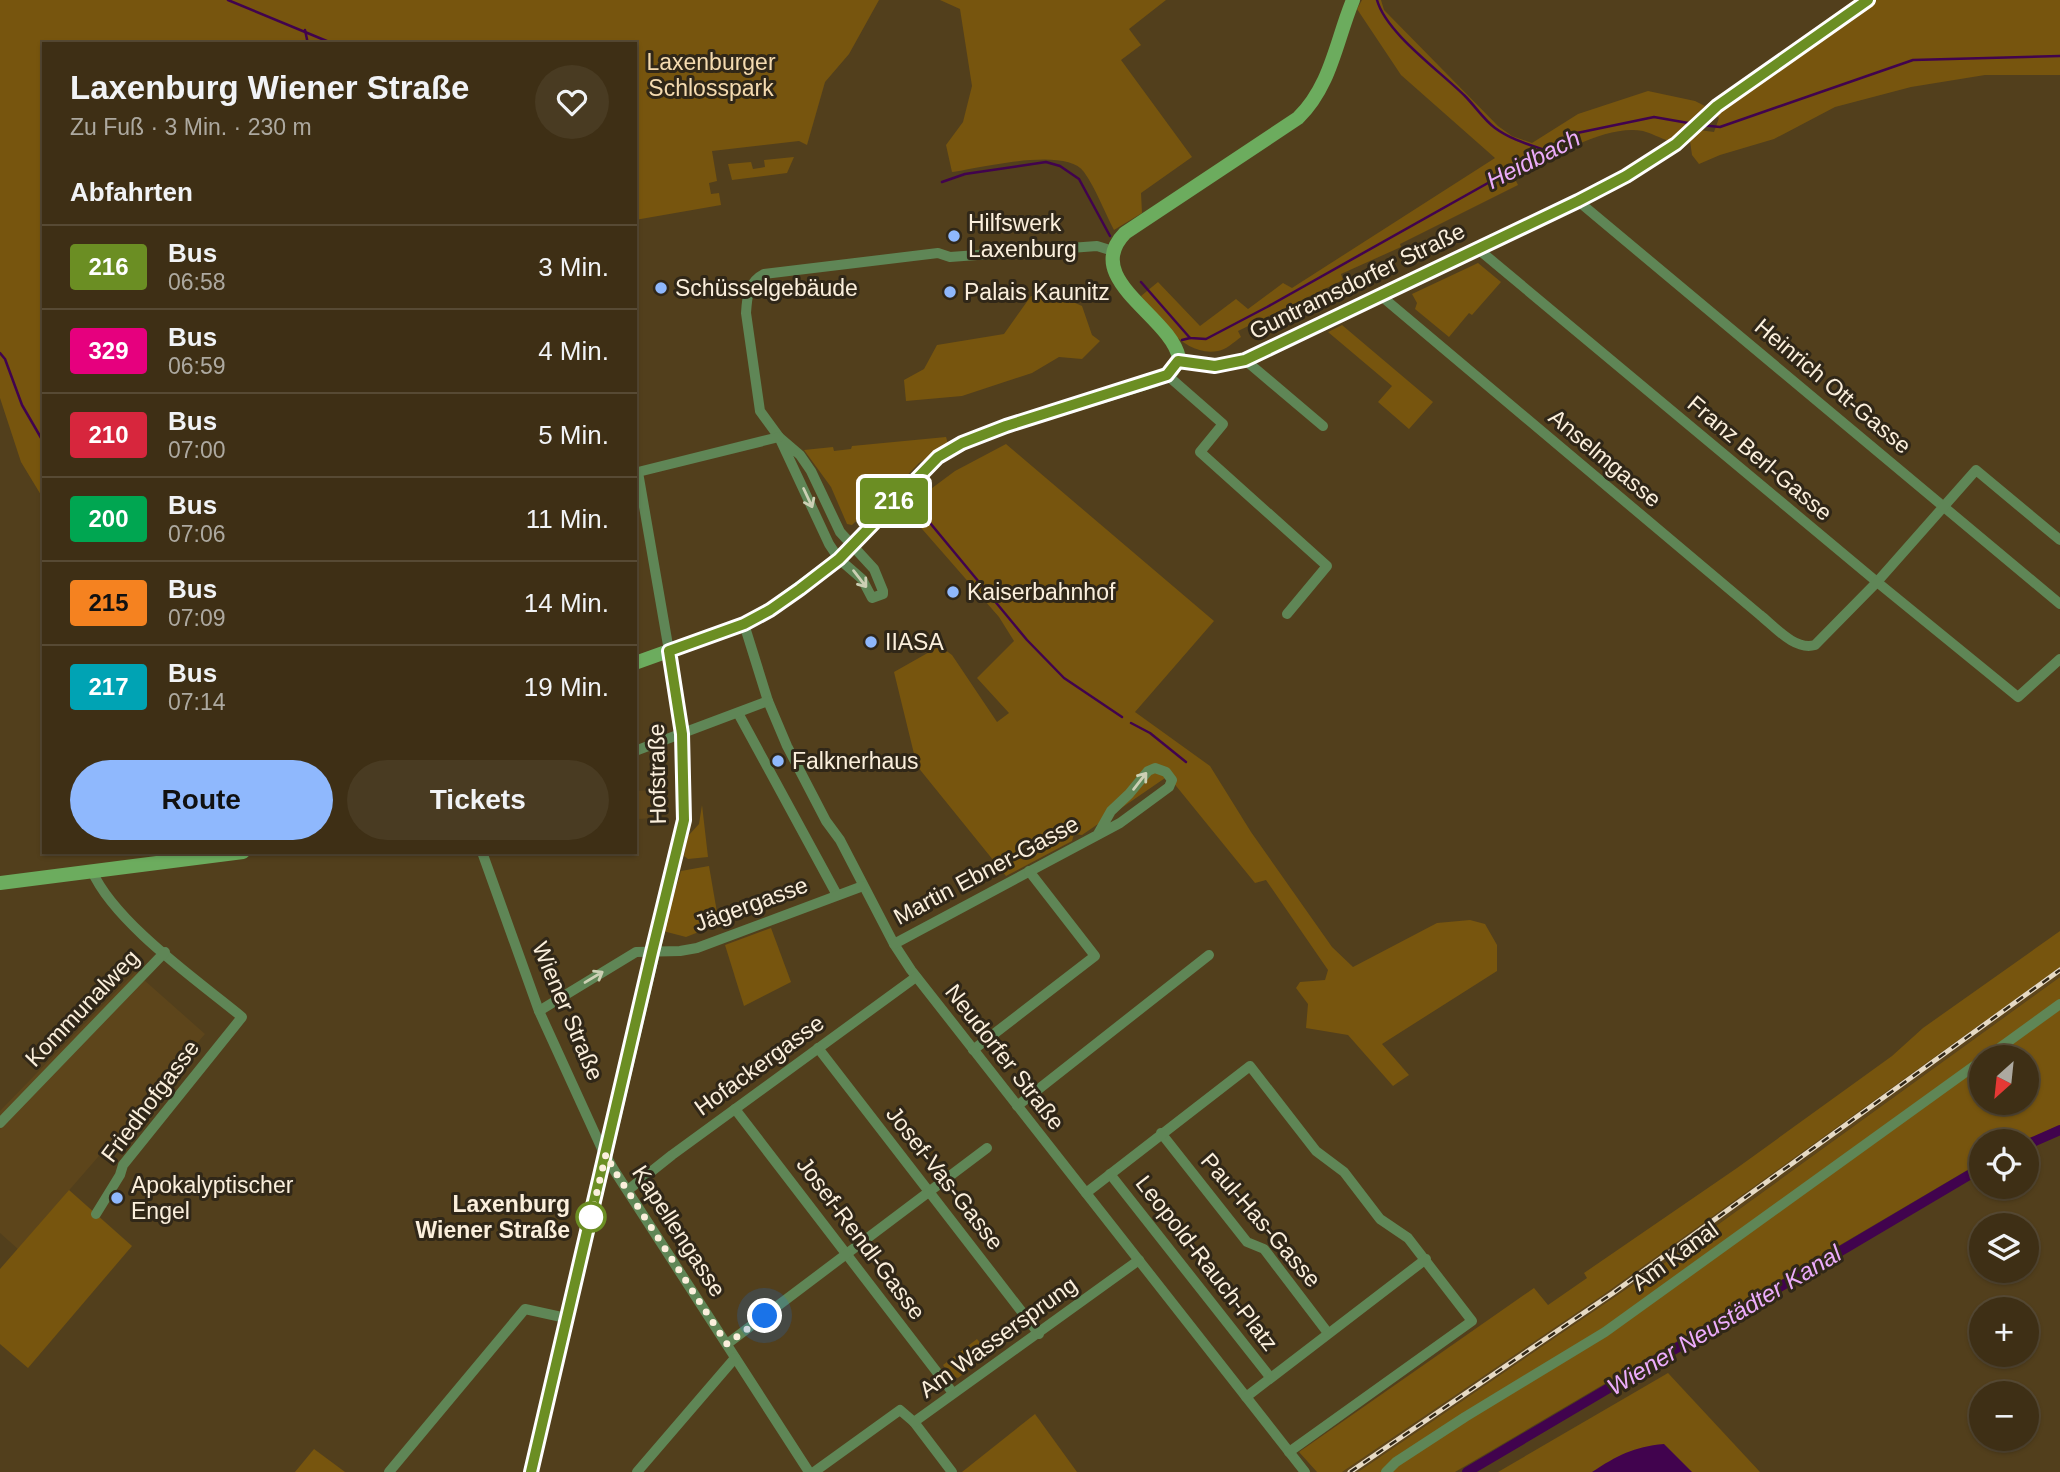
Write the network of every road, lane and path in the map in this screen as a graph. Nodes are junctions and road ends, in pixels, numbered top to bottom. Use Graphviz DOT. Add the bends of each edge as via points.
graph roads {
  1 [pos="1353,0"];
  2 [pos="1868,0"];
  3 [pos="1578,201"];
  4 [pos="1478,249"];
  5 [pos="1113,251"];
  6 [pos="1380,295"];
  7 [pos="1245,360"];
  8 [pos="1178,361"];
  9 [pos="1167,375"];
  10 [pos="1323,426"];
  11 [pos="779,437"];
  12 [pos="1944,506"];
  13 [pos="2060,540"];
  14 [pos="852,545"];
  15 [pos="839,559"];
  16 [pos="1877,582"];
  17 [pos="2060,604"];
  18 [pos="1287,614"];
  19 [pos="744,624"];
  20 [pos="669,651"];
  21 [pos="2060,659"];
  22 [pos="637,662"];
  23 [pos="768,701"];
  24 [pos="738,713"];
  25 [pos="682,734"];
  26 [pos="637,750"];
  27 [pos="1098,834"];
  28 [pos="227,854"];
  29 [pos="483,854"];
  30 [pos="92,871"];
  31 [pos="1029,871"];
  32 [pos="0,883"];
  33 [pos="863,886"];
  34 [pos="837,895"];
  35 [pos="894,944"];
  36 [pos="164,952"];
  37 [pos="652,952"];
  38 [pos="1209,956"];
  39 [pos="916,976"];
  40 [pos="2060,1004"];
  41 [pos="539,1011"];
  42 [pos="2004,1045"];
  43 [pos="818,1048"];
  44 [pos="973,1050"];
  45 [pos="1969,1070"];
  46 [pos="1017,1106"];
  47 [pos="736,1109"];
  48 [pos="0,1123"];
  49 [pos="1161,1133"];
  50 [pos="987,1149"];
  51 [pos="606,1154"];
  52 [pos="1110,1174"];
  53 [pos="628,1190"];
  54 [pos="928,1192"];
  55 [pos="1086,1193"];
  56 [pos="96,1214"];
  57 [pos="847,1255"];
  58 [pos="1426,1259"];
  59 [pos="1139,1260"];
  60 [pos="566,1318"];
  61 [pos="1328,1333"];
  62 [pos="1039,1334"];
  63 [pos="727,1344"];
  64 [pos="735,1358"];
  65 [pos="1270,1377"];
  66 [pos="953,1393"];
  67 [pos="1246,1397"];
  68 [pos="914,1422"];
  69 [pos="1289,1452"];
  70 [pos="389,1472"];
  71 [pos="531,1472"];
  72 [pos="638,1472"];
  73 [pos="811,1472"];
  74 [pos="952,1472"];
  75 [pos="1306,1472"];
  76 [pos="1386,1472"];
  1 -- 5 [label="main road" via="1324,84 1308,108 1125,233"];
  2 -- 3 [label="street, Guntramsdorfer Straße" via="1704,116 1676,144"];
  3 -- 4 [label="street, Guntramsdorfer Straße"];
  3 -- 12 [label="street, Heinrich Ott-Gasse"];
  4 -- 6 [label="street, Guntramsdorfer Straße"];
  4 -- 16 [label="street, Franz Berl-Gasse"];
  5 -- 8 [label="main road" via="1115,273 1175,345"];
  5 -- 11 [label="street" via="1097,246 950,257 938,253 764,274 752,283 746,313 760,411"];
  6 -- 7 [label="street, Guntramsdorfer Straße"];
  6 -- 16 [label="street, Anselmgasse" via="1793,642 1815,645"];
  7 -- 8 [label="street, Guntramsdorfer Straße" via="1215,366"];
  7 -- 10 [label="street"];
  8 -- 9 [label="main road"];
  9 -- 14 [label="main road" via="962,443 938,457"];
  9 -- 18 [label="street" via="1223,424 1200,452 1327,566"];
  11 -- 14 [label="street" via="811,471 840,532"];
  11 -- 15 [label="street, one-way"];
  11 -- 20 [label="street, Hofstraße" via="638,472"];
  12 -- 13 [label="street" via="1976,470"];
  12 -- 16 [label="street"];
  12 -- 17 [label="street, Heinrich Ott-Gasse"];
  14 -- 15 [label="main road"];
  15 -- 14 [label="street, one-way" via="862,579 872,598 883,594 877,574"];
  15 -- 19 [label="main road"];
  16 -- 21 [label="street, Franz Berl-Gasse" via="2018,697"];
  19 -- 20 [label="main road"];
  19 -- 23 [label="street, Neudorfer Straße"];
  20 -- 22 [label="main road"];
  20 -- 25 [label="main road, Hofstraße"];
  23 -- 24 [label="street"];
  23 -- 33 [label="street, Neudorfer Straße" via="787,746"];
  24 -- 25 [label="street"];
  24 -- 34 [label="street"];
  25 -- 26 [label="street"];
  25 -- 37 [label="main road, Hofstraße" via="684,820"];
  27 -- 27 [label="street, Martin Ebner-Gasse, one-way" via="1111,811 1147,771 1155,768 1172,779 1169,787"];
  27 -- 31 [label="street, Martin Ebner-Gasse"];
  28 -- 30 [label="main road"];
  29 -- 41 [label="street, Wiener Straße"];
  30 -- 32 [label="main road"];
  30 -- 36 [label="street" via="100,890"];
  31 -- 35 [label="street, Martin Ebner-Gasse"];
  31 -- 44 [label="street" via="1095,956"];
  33 -- 34 [label="street, Jägergasse"];
  33 -- 35 [label="street, Neudorfer Straße"];
  34 -- 37 [label="street, Jägergasse" via="697,948"];
  35 -- 39 [label="street, Neudorfer Straße"];
  36 -- 48 [label="street, Kommunalweg"];
  36 -- 56 [label="street, Friedhofgasse" via="242,1017 123,1165"];
  41 -- 37 [label="street, Jägergasse, one-way" via="636,952"];
  37 -- 51 [label="main road, Hofstraße"];
  38 -- 46 [label="street"];
  39 -- 43 [label="street, Hofackergasse"];
  39 -- 44 [label="street, Neudorfer Straße"];
  40 -- 42 [label="street"];
  41 -- 51 [label="street, Wiener Straße"];
  43 -- 47 [label="street, Hofackergasse"];
  43 -- 54 [label="street, Josef-Vas-Gasse"];
  44 -- 46 [label="street, Neudorfer Straße"];
  45 -- 76 [label="street, Am Kanal" via="1605,1332 1465,1417"];
  46 -- 55 [label="street, Neudorfer Straße"];
  47 -- 53 [label="street, Hofackergasse"];
  47 -- 57 [label="street, Josef-Rendl-Gasse"];
  49 -- 52 [label="street"];
  49 -- 58 [label="street" via="1250,1066 1316,1151 1344,1172 1380,1219 1408,1238"];
  49 -- 61 [label="street, Paul-Has-Gasse" via="1247,1242 1264,1250"];
  50 -- 54 [label="street"];
  51 -- 53 [label="street, Kapellengasse"];
  51 -- 60 [label="main road"];
  52 -- 55 [label="street"];
  52 -- 65 [label="street, Leopold-Rauch-Platz"];
  53 -- 63 [label="street, Kapellengasse"];
  54 -- 57 [label="street"];
  54 -- 62 [label="street, Josef-Vas-Gasse"];
  55 -- 59 [label="street, Neudorfer Straße"];
  57 -- 63 [label="street"];
  57 -- 66 [label="street, Josef-Rendl-Gasse"];
  58 -- 61 [label="street"];
  58 -- 69 [label="street" via="1472,1321"];
  59 -- 62 [label="street, Am Wassersprung"];
  59 -- 67 [label="street, Neudorfer Straße"];
  60 -- 70 [label="street" via="525,1309"];
  60 -- 71 [label="main road"];
  61 -- 65 [label="street"];
  62 -- 66 [label="street, Am Wassersprung"];
  63 -- 64 [label="street, Kapellengasse"];
  64 -- 72 [label="street"];
  64 -- 73 [label="street, Kapellengasse"];
  65 -- 67 [label="street"];
  66 -- 68 [label="street, Am Wassersprung"];
  67 -- 69 [label="street, Neudorfer Straße"];
  68 -- 73 [label="street, Am Wassersprung" via="900,1409"];
  68 -- 74 [label="street"];
  69 -- 75 [label="street, Neudorfer Straße"];
}
